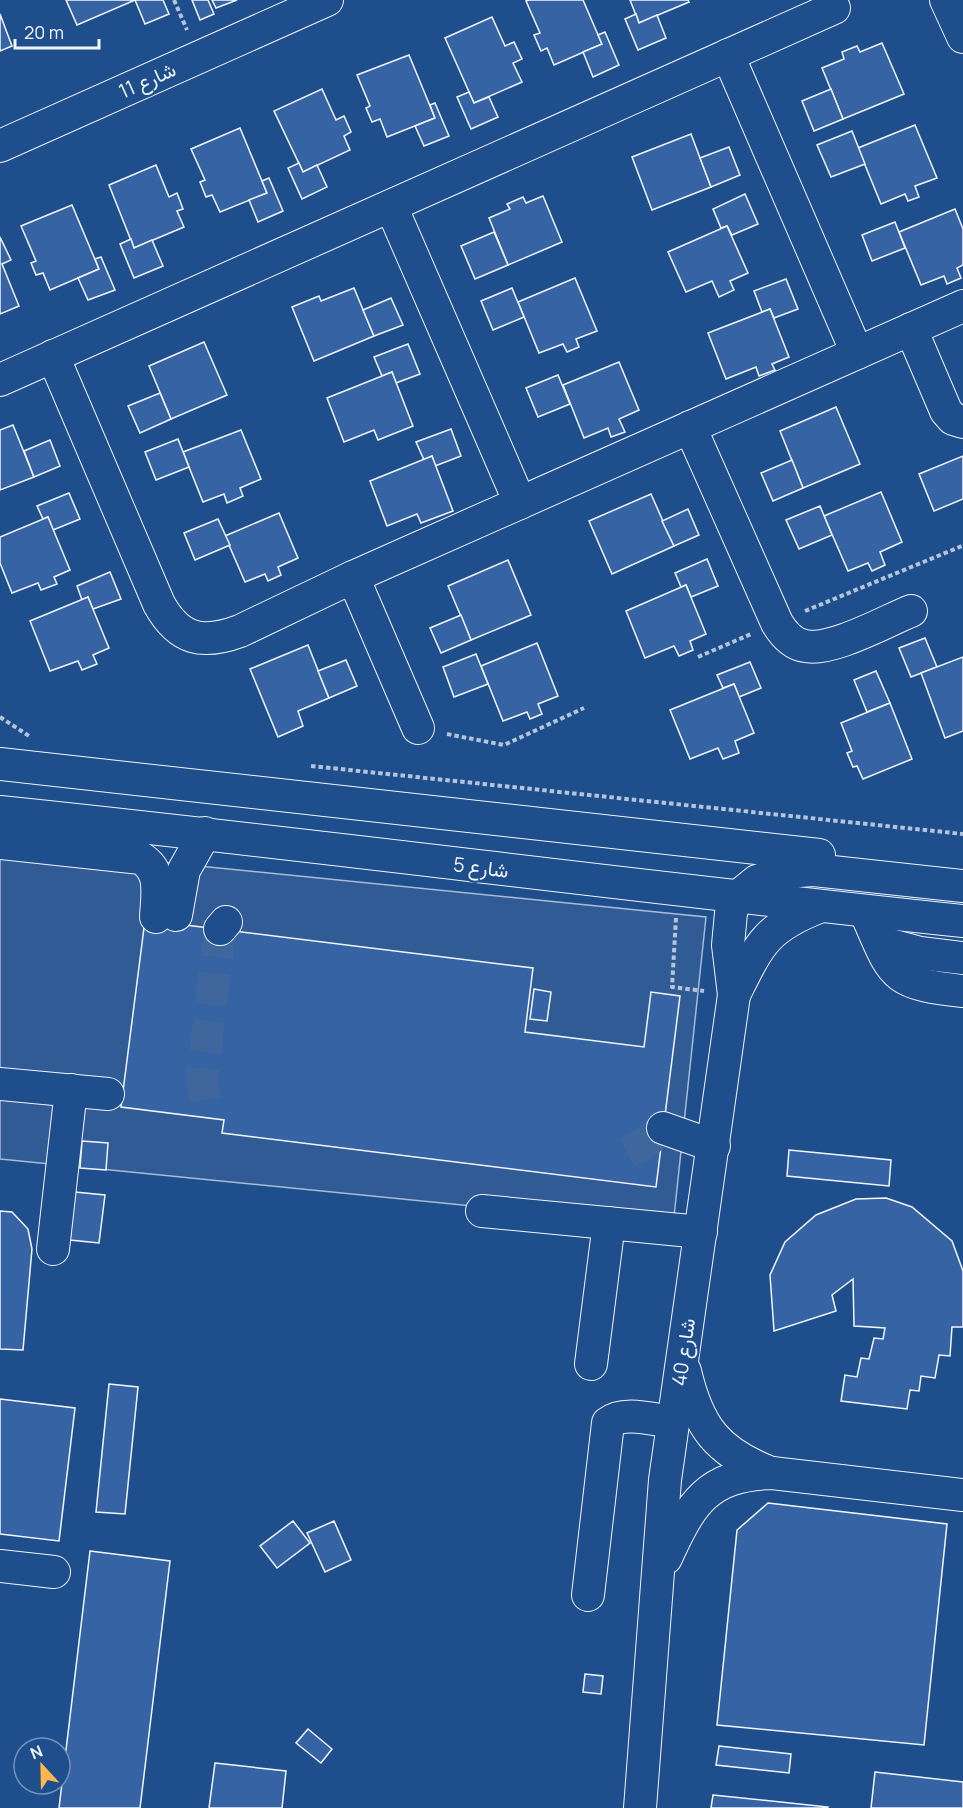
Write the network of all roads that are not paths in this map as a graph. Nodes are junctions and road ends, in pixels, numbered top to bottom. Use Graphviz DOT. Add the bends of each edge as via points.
graph roads {
  1 [pos="327,0"];
  2 [pos="946,0"];
  3 [pos="834,8"];
  4 [pos="963,37"];
  5 [pos="728,55"];
  6 [pos="0,146"];
  7 [pos="391,206"];
  8 [pos="963,306"];
  9 [pos="911,329"];
  10 [pos="857,353"];
  11 [pos="53,356"];
  12 [pos="0,380"];
  13 [pos="963,422"];
  14 [pos="690,427"];
  15 [pos="520,503"];
  16 [pos="353,577"];
  17 [pos="911,611"];
  18 [pos="418,728"];
  19 [pos="0,764"];
  20 [pos="0,812"];
  21 [pos="205,833"];
  22 [pos="0,843"];
  23 [pos="963,870"];
  24 [pos="963,886"];
  25 [pos="736,898"];
  26 [pos="822,906"];
  27 [pos="865,911"];
  28 [pos="963,921"];
  29 [pos="879,942"];
  30 [pos="963,958"];
  31 [pos="963,991"];
  32 [pos="734,995"];
  33 [pos="0,1084"];
  34 [pos="71,1090"];
  35 [pos="108,1094"];
  36 [pos="663,1128"];
  37 [pos="714,1146"];
  38 [pos="482,1211"];
  39 [pos="609,1223"];
  40 [pos="701,1232"];
  41 [pos="53,1249"];
  42 [pos="682,1355"];
  43 [pos="591,1364"];
  44 [pos="673,1422"];
  45 [pos="772,1473"];
  46 [pos="963,1495"];
  47 [pos="0,1566"];
  48 [pos="54,1572"];
  49 [pos="659,1572"];
  50 [pos="588,1594"];
  51 [pos="640,1808"];
  1 -- 6 [label="street, شارع 11"];
  2 -- 4 [label="street"];
  3 -- 5 [label="street"];
  5 -- 7 [label="street"];
  5 -- 10 [label="street"];
  7 -- 11 [label="street"];
  7 -- 15 [label="street"];
  8 -- 9 [label="street"];
  9 -- 10 [label="street"];
  9 -- 13 [label="street" via="946,411"];
  10 -- 14 [label="street"];
  11 -- 12 [label="street"];
  11 -- 16 [label="street" via="159,604 168,621 183,633 202,639 221,638"];
  14 -- 15 [label="street"];
  14 -- 17 [label="street" via="777,623 793,641 804,646 830,645"];
  15 -- 16 [label="street"];
  16 -- 18 [label="street"];
  19 -- 23 [label="street"];
  20 -- 21 [label="street, شارع 5"];
  21 -- 22 [label="street" via="184,870 166,916 157,874 141,858"];
  21 -- 25 [label="street, شارع 5"];
  24 -- 25 [label="street" via="814,870 784,872 757,881"];
  25 -- 26 [label="street, شارع 5"];
  25 -- 32 [label="street, شارع 40" via="728,945"];
  26 -- 27 [label="street, شارع 5"];
  26 -- 32 [label="street" via="789,919 761,942"];
  27 -- 28 [label="street, شارع 5"];
  27 -- 29 [label="street"];
  29 -- 30 [label="street"];
  29 -- 31 [label="street" via="892,968 907,981"];
  32 -- 37 [label="street, شارع 40"];
  33 -- 34 [label="street"];
  34 -- 35 [label="street"];
  34 -- 41 [label="street"];
  36 -- 37 [label="street"];
  37 -- 40 [label="street, شارع 40"];
  38 -- 39 [label="street"];
  39 -- 40 [label="street"];
  39 -- 43 [label="street"];
  40 -- 42 [label="street, شارع 40"];
  42 -- 44 [label="street, شارع 40"];
  42 -- 45 [label="street" via="690,1394 701,1421 719,1445 743,1462"];
  44 -- 49 [label="street, شارع 40"];
  44 -- 50 [label="street" via="624,1416 608,1423"];
  45 -- 46 [label="street"];
  45 -- 49 [label="street" via="744,1474 719,1484 698,1502 682,1523"];
  47 -- 48 [label="street"];
  49 -- 51 [label="street, شارع 40"];
}
